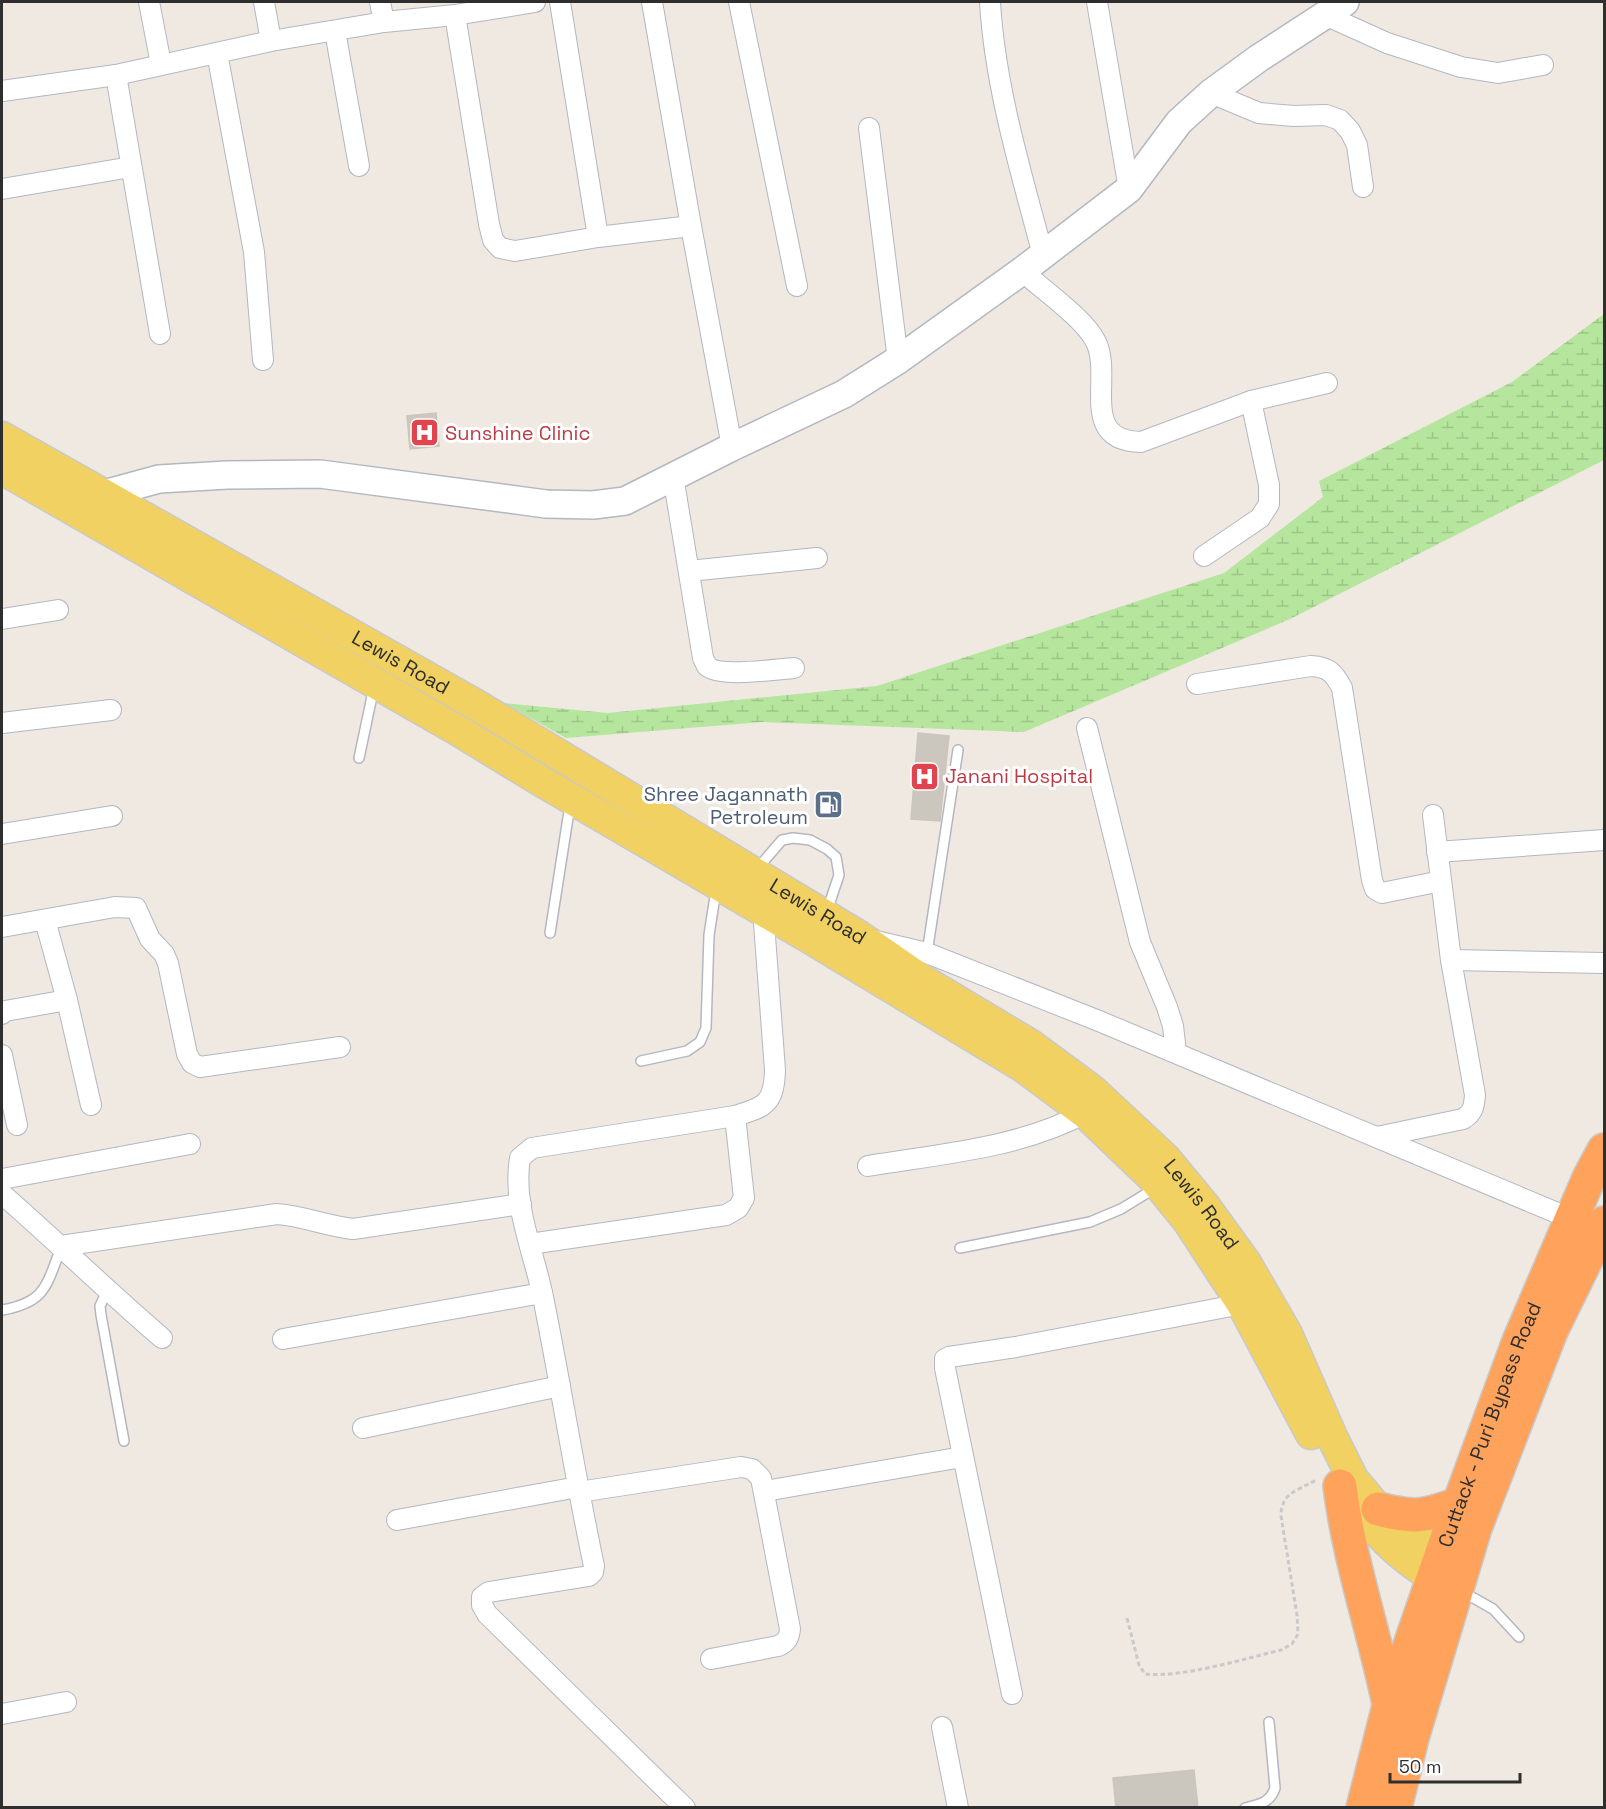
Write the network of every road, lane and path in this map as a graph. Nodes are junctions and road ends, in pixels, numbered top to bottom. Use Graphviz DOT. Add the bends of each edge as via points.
graph roads {
  1 [pos="149,2"];
  2 [pos="264,2"];
  3 [pos="380,2"];
  4 [pos="535,2"];
  5 [pos="560,2"];
  6 [pos="652,2"];
  7 [pos="740,2"];
  8 [pos="990,2"];
  9 [pos="1097,2"];
  10 [pos="490,5"];
  11 [pos="1335,8"];
  12 [pos="454,15"];
  13 [pos="384,22"];
  14 [pos="334,30"];
  15 [pos="272,41"];
  16 [pos="217,53"];
  17 [pos="161,64"];
  18 [pos="1543,65"];
  19 [pos="116,75"];
  20 [pos="2,91"];
  21 [pos="1210,93"];
  22 [pos="869,128"];
  23 [pos="359,166"];
  24 [pos="131,167"];
  25 [pos="1363,187"];
  26 [pos="2,189"];
  27 [pos="1129,189"];
  28 [pos="691,226"];
  29 [pos="598,237"];
  30 [pos="1043,255"];
  31 [pos="1022,271"];
  32 [pos="796,285"];
  33 [pos="159,334"];
  34 [pos="263,360"];
  35 [pos="898,360"];
  36 [pos="1327,383"];
  37 [pos="1251,401"];
  38 [pos="2,437"];
  39 [pos="732,447"];
  40 [pos="2,469"];
  41 [pos="673,476"];
  42 [pos="104,494"];
  43 [pos="207,553"];
  44 [pos="1204,556"];
  45 [pos="817,558"];
  46 [pos="688,571"];
  47 [pos="195,580"];
  48 [pos="58,610"];
  49 [pos="2,620"];
  50 [pos="794,668"];
  51 [pos="375,683"];
  52 [pos="1197,684"];
  53 [pos="111,710"];
  54 [pos="2,723"];
  55 [pos="1087,728"];
  56 [pos="958,750"];
  57 [pos="359,758"];
  58 [pos="571,799"];
  59 [pos="1433,815"];
  60 [pos="112,816"];
  61 [pos="2,834"];
  62 [pos="1605,840"];
  63 [pos="1437,852"];
  64 [pos="1441,881"];
  65 [pos="744,889"];
  66 [pos="45,920"];
  67 [pos="818,926"];
  68 [pos="2,927"];
  69 [pos="550,933"];
  70 [pos="859,936"];
  71 [pos="927,953"];
  72 [pos="1451,960"];
  73 [pos="1605,963"];
  74 [pos="67,1000"];
  75 [pos="2,1014"];
  76 [pos="340,1047"];
  77 [pos="1176,1052"];
  78 [pos="2,1055"];
  79 [pos="641,1061"];
  80 [pos="91,1105"];
  81 [pos="1085,1113"];
  82 [pos="735,1116"];
  83 [pos="17,1125"];
  84 [pos="1377,1137"];
  85 [pos="190,1144"];
  86 [pos="1605,1150"];
  87 [pos="868,1166"];
  88 [pos="2,1179"];
  89 [pos="1160,1185"];
  90 [pos="2,1194"];
  91 [pos="521,1204"];
  92 [pos="1595,1227"];
  93 [pos="530,1244"];
  94 [pos="61,1246"];
  95 [pos="960,1248"];
  96 [pos="107,1291"];
  97 [pos="542,1293"];
  98 [pos="1242,1304"];
  99 [pos="2,1310"];
  100 [pos="162,1338"];
  101 [pos="284,1339"];
  102 [pos="560,1386"];
  103 [pos="363,1428"];
  104 [pos="124,1441"];
  105 [pos="962,1457"];
  106 [pos="1335,1478"];
  107 [pos="579,1489"];
  108 [pos="765,1491"];
  109 [pos="1459,1504"];
  110 [pos="1378,1509"];
  111 [pos="397,1520"];
  112 [pos="1450,1572"];
  113 [pos="1127,1618"];
  114 [pos="1519,1637"];
  115 [pos="711,1659"];
  116 [pos="1012,1694"];
  117 [pos="66,1702"];
  118 [pos="1389,1706"];
  119 [pos="2,1714"];
  120 [pos="1269,1722"];
  121 [pos="942,1727"];
  122 [pos="685,1808"];
  123 [pos="958,1808"];
  124 [pos="1245,1808"];
  125 [pos="1362,1808"];
  126 [pos="1395,1808"];
  1 -- 17 [label="street"];
  2 -- 15 [label="street"];
  3 -- 13 [label="street"];
  4 -- 10 [label="street"];
  5 -- 29 [label="street"];
  6 -- 28 [label="street"];
  7 -- 32 [label="street"];
  8 -- 30 [label="street" via="992,41"];
  9 -- 27 [label="street"];
  10 -- 12 [label="street"];
  11 -- 18 [label="street" via="1387,43 1461,67 1498,73"];
  11 -- 21 [label="street"];
  12 -- 13 [label="street"];
  12 -- 29 [label="street" via="493,240 500,248 515,251"];
  13 -- 14 [label="street"];
  14 -- 15 [label="street"];
  14 -- 23 [label="street"];
  15 -- 16 [label="street"];
  16 -- 17 [label="street"];
  16 -- 34 [label="street" via="254,252"];
  17 -- 19 [label="street"];
  19 -- 20 [label="street"];
  19 -- 24 [label="street"];
  21 -- 25 [label="street" via="1259,112 1340,120 1357,145"];
  21 -- 27 [label="street" via="1179,122"];
  22 -- 35 [label="street"];
  24 -- 26 [label="street"];
  24 -- 33 [label="street"];
  27 -- 30 [label="street"];
  28 -- 29 [label="street"];
  28 -- 39 [label="street"];
  30 -- 31 [label="street"];
  31 -- 35 [label="street"];
  31 -- 37 [label="street" via="1087,328 1097,344 1102,414 1110,434 1124,441 1140,442"];
  35 -- 39 [label="street" via="844,394"];
  36 -- 37 [label="street"];
  37 -- 44 [label="street" via="1269,486 1269,504 1260,518"];
  38 -- 42 [label="main road, Lewis Road"];
  39 -- 41 [label="street"];
  40 -- 47 [label="main road, Lewis Road"];
  41 -- 42 [label="street" via="625,501 592,505 546,504 320,474 159,479"];
  41 -- 46 [label="street"];
  42 -- 43 [label="main road, Lewis Road"];
  43 -- 47 [label="main road"];
  43 -- 65 [label="main road, Lewis Road" via="562,756"];
  45 -- 46 [label="street"];
  46 -- 50 [label="street" via="707,666 717,671"];
  47 -- 51 [label="main road, Lewis Road"];
  48 -- 49 [label="street"];
  51 -- 57 [label="lane"];
  51 -- 58 [label="main road, Lewis Road"];
  52 -- 64 [label="street" via="1311,666 1334,672 1342,688 1375,889 1382,893"];
  53 -- 54 [label="street"];
  55 -- 77 [label="street" via="1140,942 1167,1007"];
  56 -- 71 [label="lane"];
  58 -- 65 [label="main road, Lewis Road"];
  58 -- 69 [label="lane"];
  59 -- 63 [label="street"];
  60 -- 61 [label="street"];
  62 -- 63 [label="street"];
  63 -- 64 [label="street"];
  64 -- 72 [label="street"];
  65 -- 67 [label="main road, Lewis Road"];
  65 -- 67 [label="lane" via="782,840 810,840 836,857 839,875"];
  65 -- 79 [label="lane" via="709,935 706,1028 700,1042 687,1051"];
  65 -- 82 [label="street" via="774,1086 770,1100 761,1108"];
  66 -- 68 [label="street"];
  66 -- 74 [label="street"];
  66 -- 76 [label="street" via="136,908 150,939 168,963 187,1054 200,1067"];
  67 -- 70 [label="main road, Lewis Road"];
  67 -- 81 [label="main road, Lewis Road"];
  70 -- 71 [label="street"];
  70 -- 110 [label="main road, Lewis Road" via="924,981 1031,1045 1092,1090 1165,1158 1246,1263 1287,1334 1353,1479"];
  71 -- 77 [label="street"];
  72 -- 73 [label="street"];
  72 -- 84 [label="street" via="1474,1108 1463,1119"];
  74 -- 75 [label="street"];
  74 -- 80 [label="street"];
  77 -- 84 [label="street"];
  78 -- 83 [label="street"];
  81 -- 87 [label="street" via="1068,1123 1009,1142"];
  81 -- 89 [label="main road, Lewis Road"];
  82 -- 91 [label="street" via="532,1148 520,1158"];
  82 -- 93 [label="street" via="744,1198 738,1208 726,1215"];
  84 -- 92 [label="street"];
  85 -- 88 [label="street"];
  86 -- 92 [label="highway, Cuttack - Puri Bypass Road" via="1589,1178"];
  89 -- 95 [label="lane" via="1090,1222"];
  89 -- 98 [label="main road, Lewis Road"];
  90 -- 94 [label="street"];
  91 -- 93 [label="street"];
  91 -- 94 [label="street" via="353,1229 277,1214"];
  92 -- 109 [label="highway, Cuttack - Puri Bypass Road" via="1519,1341"];
  92 -- 112 [label="highway, Cuttack - Puri Bypass Road" via="1475,1528"];
  93 -- 97 [label="street"];
  94 -- 96 [label="street"];
  94 -- 99 [label="lane" via="37,1298"];
  96 -- 100 [label="street"];
  96 -- 104 [label="lane" via="100,1306 101,1315"];
  97 -- 101 [label="street"];
  97 -- 102 [label="street"];
  98 -- 105 [label="street" via="945,1359"];
  98 -- 106 [label="main road, Lewis Road"];
  102 -- 103 [label="street"];
  102 -- 107 [label="street"];
  105 -- 108 [label="street"];
  105 -- 116 [label="street"];
  106 -- 112 [label="main road, Lewis Road" via="1383,1539 1407,1562"];
  106 -- 113 [label="path" via="1287,1495 1281,1505 1297,1615 1298,1634 1293,1644 1184,1672 1145,1674"];
  106 -- 118 [label="highway"];
  107 -- 108 [label="street" via="741,1467 761,1478"];
  107 -- 111 [label="street"];
  107 -- 122 [label="street" via="593,1572 589,1576 489,1592 482,1597 482,1605"];
  108 -- 115 [label="street" via="790,1637 778,1646"];
  109 -- 110 [label="highway" via="1416,1516"];
  109 -- 112 [label="highway, Cuttack - Puri Bypass Road"];
  110 -- 112 [label="main road, Lewis Road"];
  112 -- 114 [label="lane"];
  112 -- 118 [label="highway, Cuttack - Puri Bypass Road"];
  112 -- 126 [label="highway, Cuttack - Puri Bypass Road"];
  117 -- 119 [label="street"];
  118 -- 125 [label="highway, Cuttack - Puri Bypass Road"];
  120 -- 124 [label="lane" via="1275,1788 1272,1797"];
  121 -- 123 [label="street"];
}
